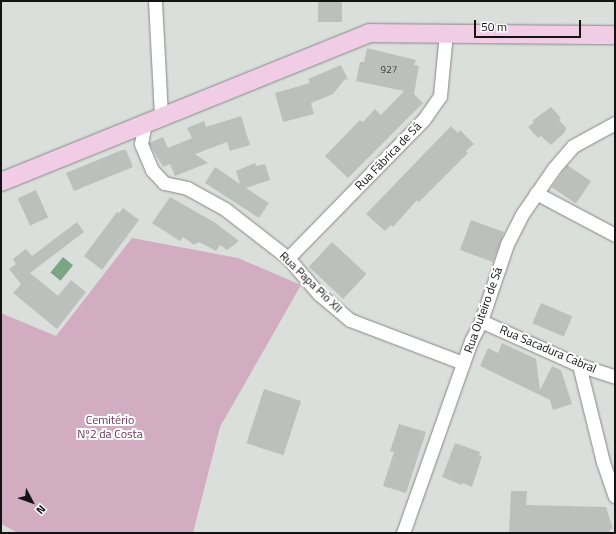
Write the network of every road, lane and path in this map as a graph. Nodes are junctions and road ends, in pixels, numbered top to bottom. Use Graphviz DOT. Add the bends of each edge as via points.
graph roads {
  1 [pos="155,1"];
  2 [pos="446,32"];
  3 [pos="615,35"];
  4 [pos="153,120"];
  5 [pos="615,123"];
  6 [pos="1,182"];
  7 [pos="536,193"];
  8 [pos="615,235"];
  9 [pos="288,258"];
  10 [pos="481,321"];
  11 [pos="463,363"];
  12 [pos="580,364"];
  13 [pos="615,377"];
  14 [pos="615,496"];
  15 [pos="403,533"];
  1 -- 4 [label="street, Rua Papa Pio XII"];
  2 -- 3 [label="main road"];
  2 -- 4 [label="main road" via="369,33"];
  2 -- 9 [label="street, Rua Fábrica de Sá" via="440,96 424,119"];
  4 -- 6 [label="main road"];
  4 -- 9 [label="street, Rua Papa Pio XII" via="141,144 152,170 164,183 187,188 225,209"];
  5 -- 7 [label="street, Rua Outeiro de Sá" via="573,146"];
  7 -- 8 [label="street"];
  7 -- 10 [label="street, Rua Outeiro de Sá" via="507,244"];
  9 -- 11 [label="street, Rua Papa Pio XII" via="319,294 350,320"];
  10 -- 11 [label="street, Rua Outeiro de Sá"];
  10 -- 12 [label="street, Rua Sacadura Cabral"];
  11 -- 15 [label="street, Rua Outeiro de Sá"];
  12 -- 13 [label="street, Rua Sacadura Cabral"];
  12 -- 14 [label="street" via="603,462"];
}
